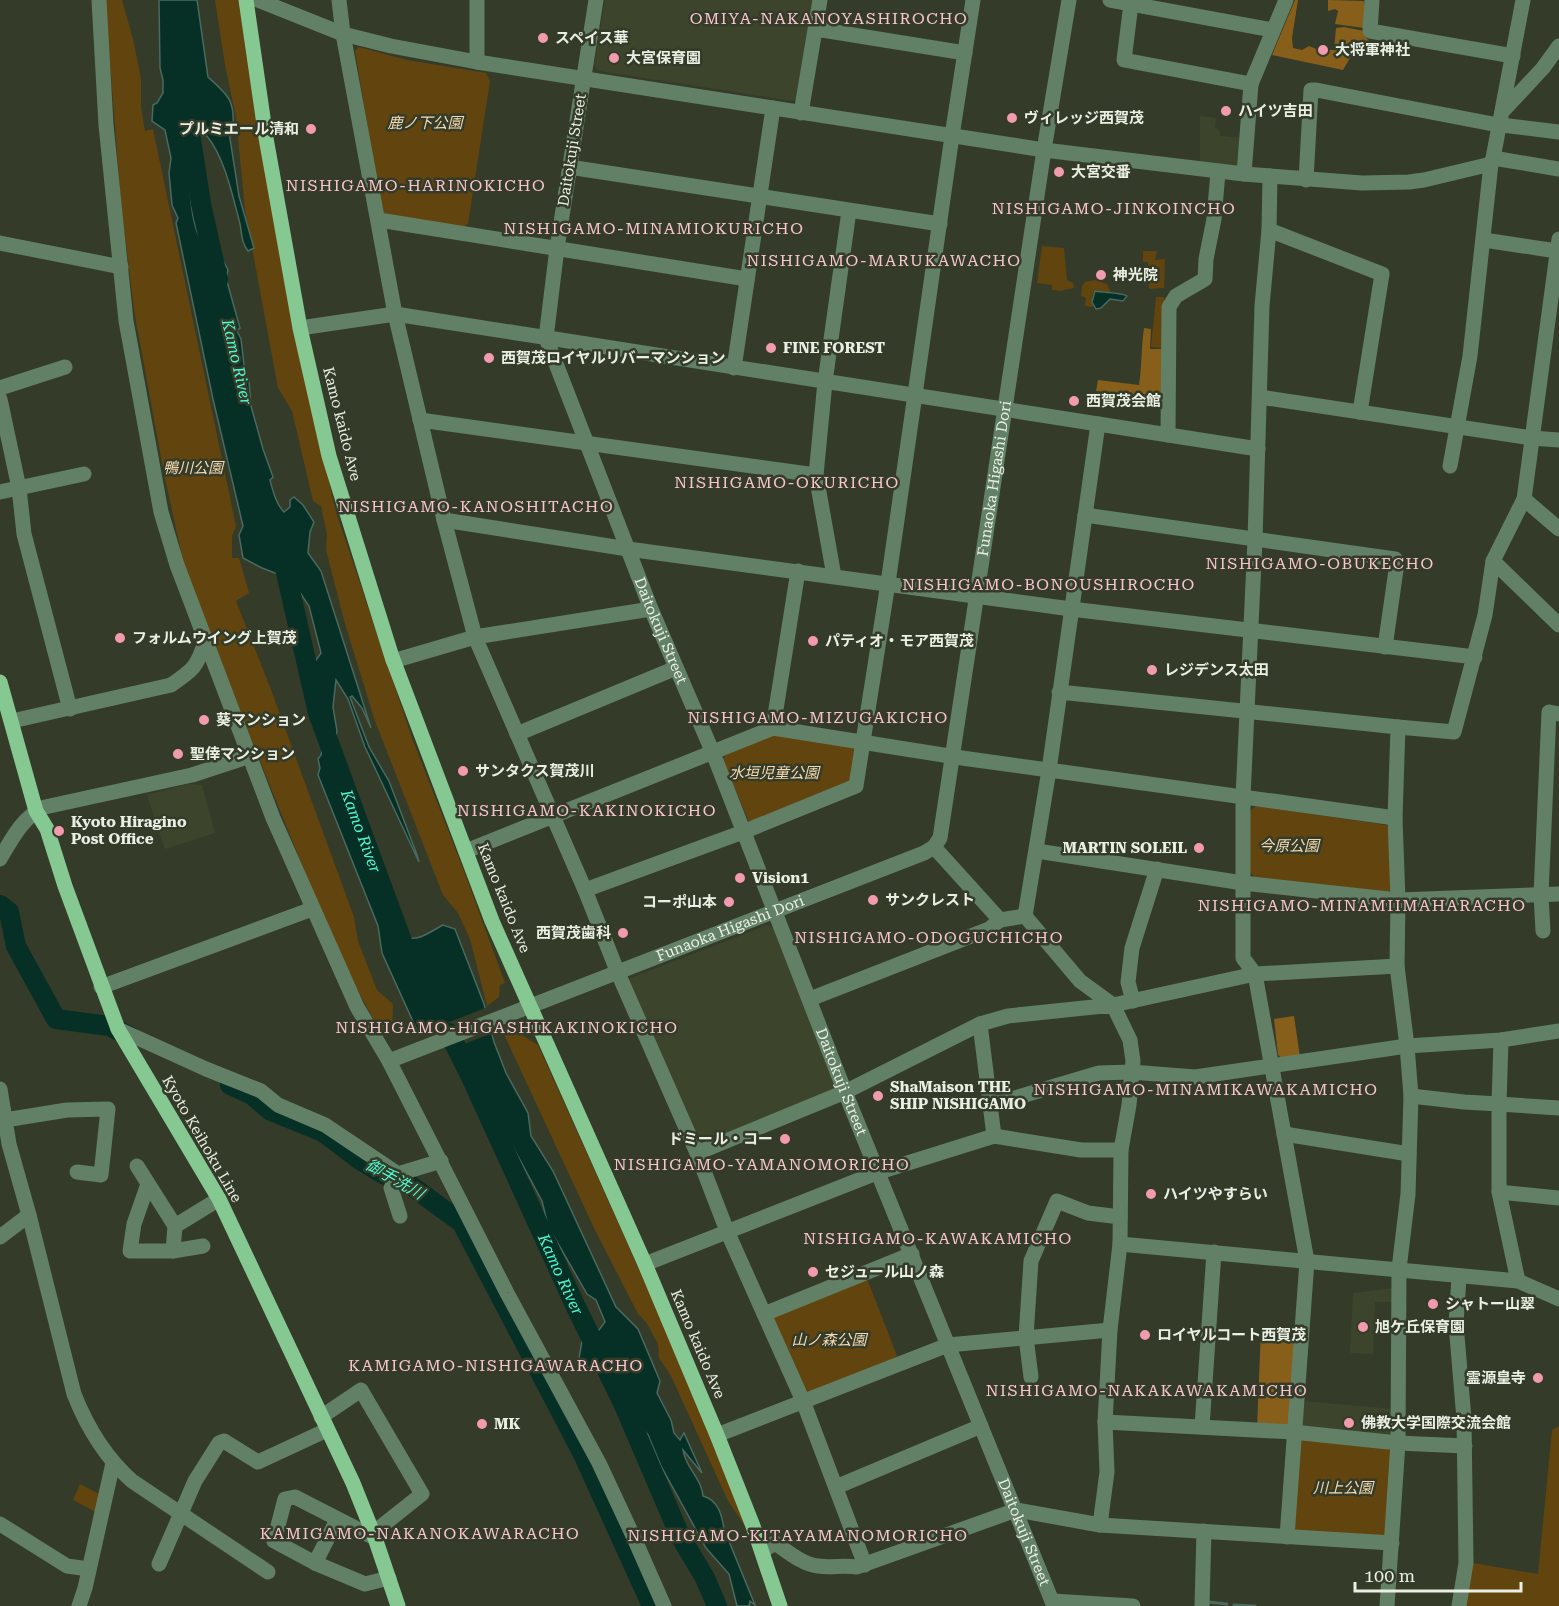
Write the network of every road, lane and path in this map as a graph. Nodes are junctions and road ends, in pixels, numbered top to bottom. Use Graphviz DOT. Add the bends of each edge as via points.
graph roads {
  1 [pos="99,0"];
  2 [pos="246,0"];
  3 [pos="258,0"];
  4 [pos="339,0"];
  5 [pos="477,0"];
  6 [pos="596,0"];
  7 [pos="820,0"];
  8 [pos="973,0"];
  9 [pos="1069,0"];
  10 [pos="1110,0"];
  11 [pos="1286,0"];
  12 [pos="1372,0"];
  13 [pos="1523,0"];
  14 [pos="1131,4"];
  15 [pos="816,29"];
  16 [pos="1273,30"];
  17 [pos="344,34"];
  18 [pos="1559,46"];
  19 [pos="965,53"];
  20 [pos="1513,56"];
  21 [pos="477,62"];
  22 [pos="584,79"];
  23 [pos="1251,84"];
  24 [pos="773,108"];
  25 [pos="801,112"];
  26 [pos="1500,119"];
  27 [pos="1559,132"];
  28 [pos="952,135"];
  29 [pos="1044,150"];
  30 [pos="1492,161"];
  31 [pos="569,168"];
  32 [pos="1559,169"];
  33 [pos="1218,172"];
  34 [pos="1244,174"];
  35 [pos="1270,176"];
  36 [pos="1305,180"];
  37 [pos="760,197"];
  38 [pos="849,211"];
  39 [pos="379,220"];
  40 [pos="939,224"];
  41 [pos="1269,230"];
  42 [pos="1484,240"];
  43 [pos="0,243"];
  44 [pos="1558,245"];
  45 [pos="557,248"];
  46 [pos="121,267"];
  47 [pos="747,279"];
  48 [pos="394,314"];
  49 [pos="300,328"];
  50 [pos="546,338"];
  51 [pos="1552,348"];
  52 [pos="65,367"];
  53 [pos="734,368"];
  54 [pos="825,382"];
  55 [pos="0,388"];
  56 [pos="915,396"];
  57 [pos="1260,397"];
  58 [pos="0,399"];
  59 [pos="1005,410"];
  60 [pos="1360,411"];
  61 [pos="420,420"];
  62 [pos="1098,424"];
  63 [pos="1457,427"];
  64 [pos="1168,435"];
  65 [pos="1532,438"];
  66 [pos="1559,440"];
  67 [pos="587,445"];
  68 [pos="1258,449"];
  69 [pos="1450,466"];
  70 [pos="84,474"];
  71 [pos="816,475"];
  72 [pos="19,488"];
  73 [pos="0,492"];
  74 [pos="1524,499"];
  75 [pos="1085,515"];
  76 [pos="444,520"];
  77 [pos="1559,529"];
  78 [pos="1255,540"];
  79 [pos="628,549"];
  80 [pos="1493,561"];
  81 [pos="798,572"];
  82 [pos="834,576"];
  83 [pos="888,583"];
  84 [pos="977,595"];
  85 [pos="651,609"];
  86 [pos="1071,609"];
  87 [pos="1559,625"];
  88 [pos="1251,630"];
  89 [pos="475,637"];
  90 [pos="205,642"];
  91 [pos="1385,647"];
  92 [pos="1475,657"];
  93 [pos="393,661"];
  94 [pos="676,668"];
  95 [pos="0,683"];
  96 [pos="1059,692"];
  97 [pos="70,710"];
  98 [pos="1248,712"];
  99 [pos="1559,714"];
  100 [pos="12,721"];
  101 [pos="1398,727"];
  102 [pos="773,729"];
  103 [pos="517,734"];
  104 [pos="862,742"];
  105 [pos="713,753"];
  106 [pos="249,756"];
  107 [pos="954,756"];
  108 [pos="1049,770"];
  109 [pos="1243,797"];
  110 [pos="36,811"];
  111 [pos="552,818"];
  112 [pos="1395,818"];
  113 [pos="743,832"];
  114 [pos="934,847"];
  115 [pos="466,851"];
  116 [pos="1037,851"];
  117 [pos="0,859"];
  118 [pos="1156,869"];
  119 [pos="1243,883"];
  120 [pos="585,890"];
  121 [pos="1559,894"];
  122 [pos="1541,895"];
  123 [pos="1398,900"];
  124 [pos="312,909"];
  125 [pos="775,911"];
  126 [pos="1025,916"];
  127 [pos="1000,920"];
  128 [pos="1543,931"];
  129 [pos="1397,966"];
  130 [pos="618,973"];
  131 [pos="1256,974"];
  132 [pos="101,987"];
  133 [pos="810,999"];
  134 [pos="1133,1001"];
  135 [pos="1113,1005"];
  136 [pos="529,1006"];
  137 [pos="980,1024"];
  138 [pos="118,1029"];
  139 [pos="1559,1031"];
  140 [pos="1501,1040"];
  141 [pos="1407,1046"];
  142 [pos="389,1061"];
  143 [pos="1272,1066"];
  144 [pos="1131,1072"];
  145 [pos="0,1089"];
  146 [pos="845,1092"];
  147 [pos="1411,1096"];
  148 [pos="1499,1104"];
  149 [pos="991,1105"];
  150 [pos="1559,1108"];
  151 [pos="5,1120"];
  152 [pos="1284,1134"];
  153 [pos="994,1136"];
  154 [pos="4,1146"];
  155 [pos="1121,1150"];
  156 [pos="697,1153"];
  157 [pos="1409,1154"];
  158 [pos="441,1161"];
  159 [pos="137,1166"];
  160 [pos="77,1172"];
  161 [pos="879,1172"];
  162 [pos="394,1181"];
  163 [pos="148,1184"];
  164 [pos="1499,1192"];
  165 [pos="1559,1198"];
  166 [pos="219,1199"];
  167 [pos="29,1215"];
  168 [pos="400,1216"];
  169 [pos="1120,1217"];
  170 [pos="175,1226"];
  171 [pos="727,1231"];
  172 [pos="0,1237"];
  173 [pos="1120,1244"];
  174 [pos="203,1246"];
  175 [pos="173,1251"];
  176 [pos="1214,1252"];
  177 [pos="912,1254"];
  178 [pos="1307,1261"];
  179 [pos="645,1264"];
  180 [pos="1400,1269"];
  181 [pos="1459,1277"];
  182 [pos="1518,1281"];
  183 [pos="1558,1295"];
  184 [pos="764,1314"];
  185 [pos="1110,1330"];
  186 [pos="1026,1337"];
  187 [pos="948,1345"];
  188 [pos="1031,1377"];
  189 [pos="803,1401"];
  190 [pos="1105,1422"];
  191 [pos="324,1423"];
  192 [pos="981,1426"];
  193 [pos="1202,1427"];
  194 [pos="1293,1432"];
  195 [pos="717,1435"];
  196 [pos="1398,1443"];
  197 [pos="1465,1446"];
  198 [pos="113,1463"];
  199 [pos="836,1488"];
  200 [pos="1016,1509"];
  201 [pos="179,1513"];
  202 [pos="337,1520"];
  203 [pos="0,1524"];
  204 [pos="1100,1525"];
  205 [pos="1204,1531"];
  206 [pos="374,1535"];
  207 [pos="1287,1536"];
  208 [pos="1392,1543"];
  209 [pos="768,1547"];
  210 [pos="315,1563"];
  211 [pos="159,1564"];
  212 [pos="865,1565"];
  213 [pos="89,1569"];
  214 [pos="268,1572"];
  215 [pos="389,1578"];
  216 [pos="1053,1604"];
  217 [pos="79,1606"];
  218 [pos="398,1606"];
  219 [pos="664,1606"];
  220 [pos="780,1606"];
  221 [pos="1133,1606"];
  222 [pos="1202,1606"];
  223 [pos="1387,1606"];
  224 [pos="1459,1606"];
  1 -- 46 [label="street" via="106,125"];
  2 -- 49 [label="main road, Kamo kaido Ave"];
  3 -- 17 [label="street"];
  4 -- 17 [label="street"];
  5 -- 21 [label="street"];
  6 -- 22 [label="street, Daitokuji Street"];
  7 -- 15 [label="street"];
  8 -- 19 [label="street"];
  9 -- 29 [label="street, Funaoka Higashi Dori"];
  10 -- 14 [label="street"];
  11 -- 16 [label="street"];
  12 -- 20 [label="street" via="1370,31"];
  13 -- 20 [label="street"];
  14 -- 16 [label="street"];
  14 -- 23 [label="street" via="1125,60"];
  15 -- 19 [label="street"];
  15 -- 25 [label="street"];
  16 -- 23 [label="street"];
  17 -- 21 [label="street"];
  17 -- 39 [label="street"];
  18 -- 26 [label="street"];
  19 -- 28 [label="street"];
  20 -- 26 [label="street"];
  21 -- 22 [label="street"];
  22 -- 24 [label="street"];
  22 -- 31 [label="street, Daitokuji Street"];
  23 -- 34 [label="street"];
  24 -- 25 [label="street"];
  24 -- 37 [label="street"];
  25 -- 28 [label="street"];
  26 -- 27 [label="street"];
  26 -- 30 [label="street"];
  26 -- 36 [label="street" via="1311,90"];
  28 -- 29 [label="street"];
  28 -- 40 [label="street"];
  29 -- 33 [label="street"];
  29 -- 59 [label="street, Funaoka Higashi Dori"];
  30 -- 32 [label="street"];
  30 -- 36 [label="street" via="1409,182"];
  30 -- 42 [label="street"];
  31 -- 37 [label="street"];
  31 -- 45 [label="street, Daitokuji Street"];
  33 -- 34 [label="street"];
  33 -- 64 [label="street" via="1205,279 1176,296 1169,307"];
  34 -- 35 [label="street"];
  35 -- 36 [label="street"];
  35 -- 41 [label="street"];
  37 -- 38 [label="street"];
  37 -- 47 [label="street"];
  38 -- 40 [label="street"];
  38 -- 54 [label="street"];
  39 -- 45 [label="street"];
  39 -- 48 [label="street"];
  40 -- 56 [label="street"];
  41 -- 57 [label="street"];
  41 -- 60 [label="street" via="1382,274"];
  42 -- 44 [label="street"];
  42 -- 63 [label="street"];
  43 -- 46 [label="street"];
  44 -- 51 [label="street"];
  45 -- 47 [label="street"];
  45 -- 50 [label="street, Daitokuji Street"];
  46 -- 90 [label="street" via="126,321 161,512"];
  47 -- 53 [label="street"];
  48 -- 49 [label="street"];
  48 -- 50 [label="street"];
  48 -- 61 [label="street"];
  49 -- 93 [label="main road, Kamo kaido Ave" via="329,456"];
  50 -- 53 [label="street"];
  50 -- 67 [label="street, Daitokuji Street"];
  51 -- 65 [label="street"];
  52 -- 55 [label="street"];
  53 -- 54 [label="street"];
  54 -- 56 [label="street"];
  54 -- 71 [label="street"];
  56 -- 59 [label="street"];
  56 -- 83 [label="street"];
  57 -- 60 [label="street"];
  57 -- 68 [label="street"];
  58 -- 72 [label="street"];
  59 -- 62 [label="street"];
  59 -- 84 [label="street, Funaoka Higashi Dori"];
  60 -- 63 [label="street"];
  61 -- 67 [label="street"];
  61 -- 76 [label="street"];
  62 -- 64 [label="street"];
  62 -- 75 [label="street"];
  63 -- 65 [label="street"];
  63 -- 69 [label="street"];
  64 -- 68 [label="street"];
  65 -- 66 [label="street"];
  65 -- 74 [label="street"];
  67 -- 71 [label="street"];
  67 -- 79 [label="street, Daitokuji Street"];
  68 -- 78 [label="street"];
  70 -- 72 [label="street"];
  71 -- 82 [label="street"];
  72 -- 73 [label="street"];
  72 -- 97 [label="street" via="24,534"];
  74 -- 77 [label="street"];
  74 -- 80 [label="street"];
  75 -- 78 [label="street"];
  75 -- 86 [label="street"];
  76 -- 79 [label="street"];
  76 -- 89 [label="street"];
  78 -- 88 [label="street"];
  78 -- 91 [label="street" via="1395,558"];
  79 -- 81 [label="street"];
  79 -- 85 [label="street, Daitokuji Street"];
  80 -- 87 [label="street"];
  80 -- 92 [label="street"];
  81 -- 82 [label="street"];
  81 -- 102 [label="street"];
  82 -- 83 [label="street"];
  83 -- 84 [label="street"];
  83 -- 104 [label="street"];
  84 -- 86 [label="street"];
  84 -- 107 [label="street, Funaoka Higashi Dori"];
  85 -- 89 [label="street"];
  85 -- 94 [label="street, Daitokuji Street"];
  86 -- 88 [label="street"];
  86 -- 96 [label="street"];
  88 -- 91 [label="street"];
  88 -- 98 [label="street"];
  89 -- 93 [label="street"];
  89 -- 103 [label="street"];
  90 -- 97 [label="street" via="191,671 171,684"];
  90 -- 106 [label="street"];
  91 -- 92 [label="street"];
  92 -- 101 [label="street" via="1454,732"];
  93 -- 115 [label="main road, Kamo kaido Ave"];
  94 -- 103 [label="street"];
  94 -- 105 [label="street, Daitokuji Street"];
  95 -- 100 [label="main road, Kyoto Keihoku Line"];
  96 -- 98 [label="street"];
  96 -- 108 [label="street"];
  97 -- 100 [label="street"];
  98 -- 101 [label="street"];
  98 -- 109 [label="street"];
  99 -- 122 [label="street" via="1549,712"];
  100 -- 110 [label="main road, Kyoto Keihoku Line"];
  101 -- 112 [label="street"];
  102 -- 104 [label="street"];
  102 -- 105 [label="street"];
  103 -- 111 [label="street"];
  104 -- 107 [label="street"];
  104 -- 113 [label="street" via="856,786"];
  105 -- 111 [label="street"];
  105 -- 113 [label="street, Daitokuji Street"];
  106 -- 110 [label="street" via="192,775"];
  106 -- 124 [label="street"];
  107 -- 108 [label="street"];
  107 -- 114 [label="street, Funaoka Higashi Dori" via="943,826"];
  108 -- 109 [label="street"];
  108 -- 116 [label="street"];
  109 -- 112 [label="street"];
  109 -- 119 [label="street"];
  110 -- 117 [label="street"];
  110 -- 132 [label="main road, Kyoto Keihoku Line" via="47,829"];
  111 -- 115 [label="street"];
  111 -- 120 [label="street"];
  112 -- 123 [label="street"];
  113 -- 120 [label="street"];
  113 -- 125 [label="street, Daitokuji Street"];
  114 -- 125 [label="street, Funaoka Higashi Dori"];
  114 -- 127 [label="street"];
  115 -- 136 [label="main road, Kamo kaido Ave"];
  116 -- 118 [label="street"];
  116 -- 126 [label="street"];
  118 -- 119 [label="street"];
  118 -- 134 [label="street" via="1132,948 1128,982"];
  119 -- 123 [label="street"];
  119 -- 131 [label="street" via="1243,958"];
  120 -- 130 [label="street"];
  121 -- 122 [label="street"];
  122 -- 123 [label="street"];
  122 -- 128 [label="street"];
  123 -- 129 [label="street"];
  124 -- 132 [label="street"];
  124 -- 142 [label="street" via="357,1007"];
  125 -- 130 [label="street, Funaoka Higashi Dori"];
  125 -- 133 [label="street, Daitokuji Street"];
  126 -- 127 [label="street"];
  126 -- 135 [label="street" via="1080,981"];
  127 -- 133 [label="street" via="989,929"];
  129 -- 131 [label="street"];
  129 -- 141 [label="street"];
  130 -- 136 [label="street, Funaoka Higashi Dori"];
  130 -- 156 [label="street"];
  131 -- 134 [label="street"];
  131 -- 143 [label="street"];
  132 -- 138 [label="main road, Kyoto Keihoku Line"];
  133 -- 146 [label="street, Daitokuji Street"];
  134 -- 135 [label="street"];
  135 -- 137 [label="street" via="1008,1016"];
  135 -- 144 [label="street" via="1130,1040"];
  136 -- 142 [label="street, Funaoka Higashi Dori"];
  136 -- 179 [label="main road, Kamo kaido Ave"];
  137 -- 146 [label="street"];
  137 -- 149 [label="street"];
  138 -- 162 [label="street" via="261,1091 278,1105 325,1125"];
  138 -- 166 [label="main road, Kyoto Keihoku Line"];
  139 -- 140 [label="street"];
  140 -- 141 [label="street"];
  140 -- 148 [label="street"];
  141 -- 143 [label="street"];
  141 -- 147 [label="street"];
  142 -- 158 [label="street"];
  143 -- 144 [label="street" via="1195,1077"];
  143 -- 152 [label="street"];
  144 -- 149 [label="street" via="1099,1073"];
  144 -- 155 [label="street"];
  145 -- 151 [label="street"];
  146 -- 156 [label="street"];
  146 -- 161 [label="street, Daitokuji Street"];
  147 -- 148 [label="street"];
  147 -- 157 [label="street"];
  148 -- 150 [label="street"];
  148 -- 164 [label="street"];
  149 -- 153 [label="street"];
  151 -- 154 [label="street"];
  151 -- 160 [label="street" via="67,1110 108,1109 101,1175"];
  152 -- 157 [label="street"];
  152 -- 178 [label="street"];
  153 -- 155 [label="street" via="1081,1150"];
  153 -- 161 [label="street"];
  154 -- 167 [label="street"];
  155 -- 169 [label="street"];
  156 -- 171 [label="street"];
  157 -- 180 [label="street"];
  158 -- 162 [label="street"];
  158 -- 219 [label="street" via="599,1463"];
  159 -- 163 [label="street"];
  161 -- 171 [label="street"];
  161 -- 177 [label="street, Daitokuji Street"];
  162 -- 168 [label="street"];
  163 -- 170 [label="street"];
  163 -- 175 [label="street" via="134,1224 130,1251"];
  164 -- 165 [label="street"];
  164 -- 182 [label="street"];
  166 -- 170 [label="street"];
  166 -- 191 [label="main road, Kyoto Keihoku Line"];
  167 -- 172 [label="street"];
  167 -- 198 [label="street" via="74,1394"];
  169 -- 173 [label="street"];
  169 -- 186 [label="street" via="1088,1213 1057,1201 1031,1261"];
  170 -- 175 [label="street"];
  171 -- 179 [label="street"];
  171 -- 184 [label="street"];
  173 -- 176 [label="street"];
  173 -- 185 [label="street"];
  174 -- 175 [label="street"];
  176 -- 178 [label="street"];
  176 -- 193 [label="street"];
  177 -- 184 [label="street"];
  177 -- 187 [label="street, Daitokuji Street"];
  178 -- 180 [label="street"];
  178 -- 194 [label="street"];
  179 -- 195 [label="main road, Kamo kaido Ave"];
  180 -- 181 [label="street"];
  180 -- 196 [label="street"];
  181 -- 182 [label="street"];
  181 -- 197 [label="street" via="1456,1324"];
  182 -- 183 [label="street"];
  184 -- 189 [label="street"];
  185 -- 186 [label="street"];
  185 -- 190 [label="street"];
  186 -- 187 [label="street"];
  186 -- 188 [label="street"];
  187 -- 189 [label="street"];
  187 -- 192 [label="street, Daitokuji Street"];
  189 -- 195 [label="street"];
  189 -- 199 [label="street"];
  190 -- 193 [label="street"];
  190 -- 204 [label="street" via="1107,1472"];
  191 -- 201 [label="street" via="258,1462 224,1441 219,1443"];
  191 -- 206 [label="main road, Kyoto Keihoku Line"];
  191 -- 206 [label="street" via="361,1390 422,1494"];
  192 -- 199 [label="street"];
  192 -- 200 [label="street, Daitokuji Street"];
  193 -- 194 [label="street"];
  194 -- 196 [label="street"];
  194 -- 207 [label="street"];
  195 -- 209 [label="main road, Kamo kaido Ave" via="753,1526"];
  196 -- 197 [label="street"];
  196 -- 208 [label="street"];
  197 -- 224 [label="street" via="1466,1563"];
  198 -- 201 [label="street"];
  198 -- 213 [label="street"];
  199 -- 212 [label="street"];
  200 -- 204 [label="street"];
  200 -- 212 [label="street"];
  200 -- 216 [label="street, Daitokuji Street"];
  201 -- 211 [label="street"];
  201 -- 214 [label="street"];
  202 -- 206 [label="street"];
  202 -- 210 [label="street"];
  202 -- 210 [label="street" via="295,1497 285,1499 274,1541"];
  203 -- 213 [label="street" via="67,1566"];
  204 -- 205 [label="street"];
  205 -- 207 [label="street"];
  205 -- 222 [label="street"];
  206 -- 215 [label="main road, Kyoto Keihoku Line"];
  207 -- 208 [label="street"];
  208 -- 223 [label="street"];
  209 -- 212 [label="street" via="820,1566"];
  209 -- 220 [label="main road, Kamo kaido Ave"];
  210 -- 215 [label="street" via="365,1584"];
  213 -- 217 [label="street"];
  215 -- 218 [label="main road, Kyoto Keihoku Line"];
  216 -- 221 [label="street"];
}
